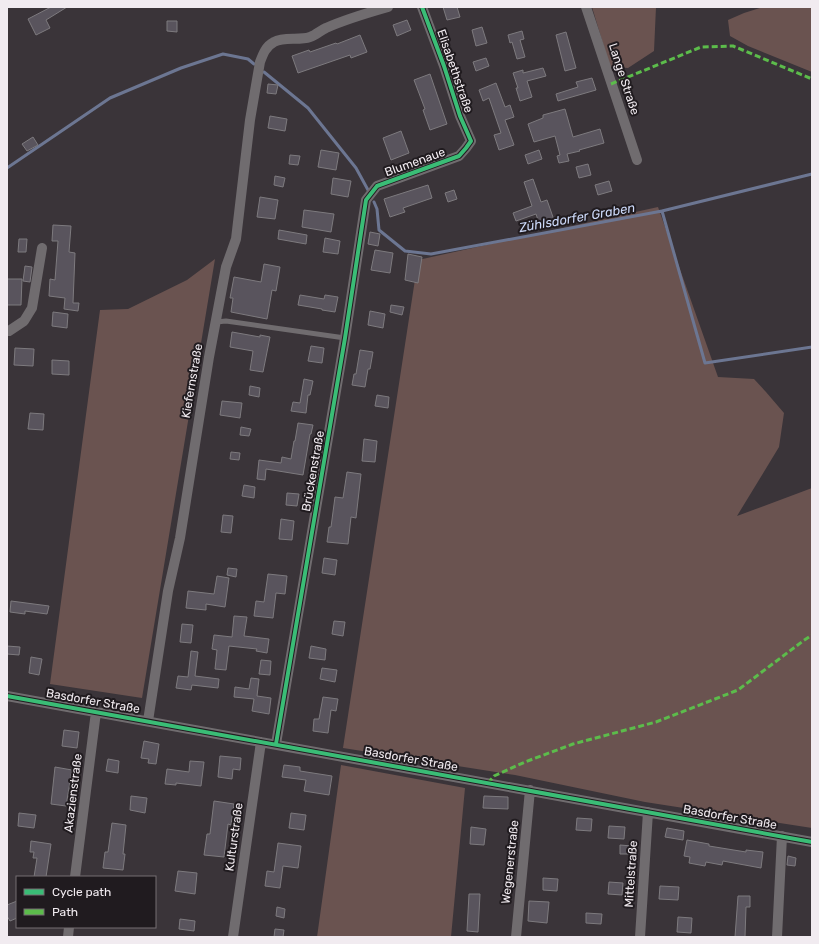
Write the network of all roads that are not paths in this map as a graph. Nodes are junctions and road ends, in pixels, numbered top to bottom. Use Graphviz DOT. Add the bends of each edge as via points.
graph roads {
  1 [pos="388,7"];
  2 [pos="422,7"];
  3 [pos="586,7"];
  4 [pos="471,140"];
  5 [pos="637,160"];
  6 [pos="366,200"];
  7 [pos="42,248"];
  8 [pos="216,322"];
  9 [pos="7,331"];
  10 [pos="345,338"];
  11 [pos="7,696"];
  12 [pos="96,712"];
  13 [pos="148,721"];
  14 [pos="261,742"];
  15 [pos="276,744"];
  16 [pos="530,790"];
  17 [pos="648,812"];
  18 [pos="782,836"];
  19 [pos="812,842"];
  20 [pos="75,876"];
  21 [pos="233,937"];
  22 [pos="516,937"];
  23 [pos="640,937"];
  24 [pos="777,937"];
  1 -- 8 [label="street, Kiefernstraße" via="353,17 310,37 278,40 263,54 258,69 250,120 236,239 226,267"];
  2 -- 4 [label="street, Elisabethstraße" via="460,116"];
  3 -- 5 [label="street, Lange Straße"];
  4 -- 6 [label="street, Blumenaue" via="459,156 377,186"];
  6 -- 10 [label="street, Brückenstraße"];
  7 -- 9 [label="street" via="32,308 24,321"];
  8 -- 10 [label="lane" via="226,321"];
  8 -- 13 [label="street, Kiefernstraße" via="180,538 168,591"];
  10 -- 15 [label="street, Brückenstraße"];
  11 -- 12 [label="street, Basdorfer Straße"];
  12 -- 13 [label="street, Basdorfer Straße"];
  12 -- 20 [label="street, Akazienstraße"];
  13 -- 14 [label="street, Basdorfer Straße"];
  14 -- 15 [label="street, Basdorfer Straße"];
  14 -- 21 [label="street, Kulturstraße"];
  15 -- 16 [label="street, Basdorfer Straße"];
  16 -- 17 [label="street, Basdorfer Straße"];
  16 -- 22 [label="street, Wegenerstraße"];
  17 -- 18 [label="street, Basdorfer Straße"];
  17 -- 23 [label="street, Mittelstraße"];
  18 -- 19 [label="street, Basdorfer Straße"];
  18 -- 24 [label="street"];
}
